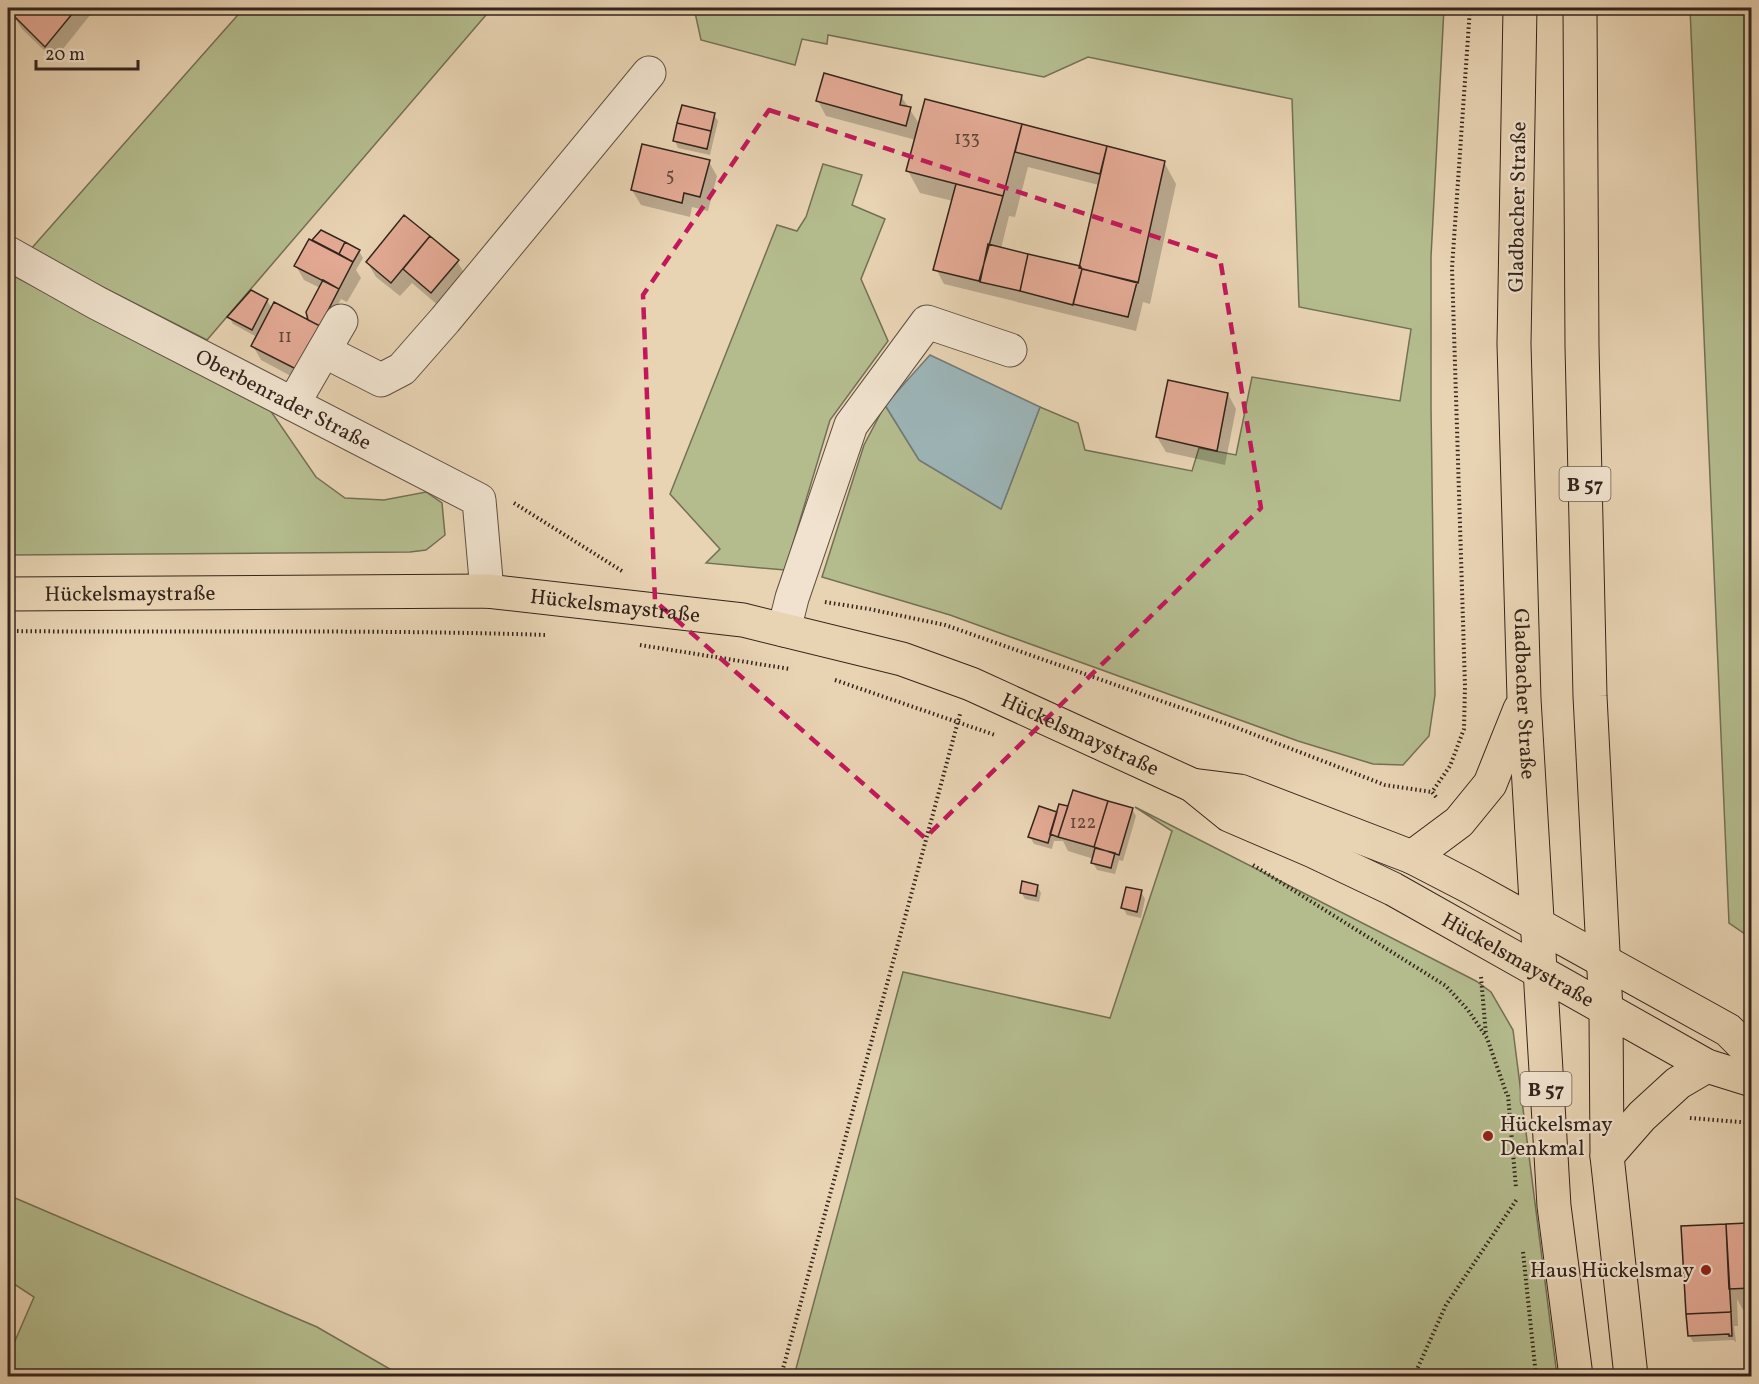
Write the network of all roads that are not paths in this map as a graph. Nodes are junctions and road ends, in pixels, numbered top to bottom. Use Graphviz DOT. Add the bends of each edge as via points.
graph roads {
  1 [pos="1520,8"];
  2 [pos="1580,8"];
  3 [pos="649,73"];
  4 [pos="8,253"];
  5 [pos="341,321"];
  6 [pos="1010,350"];
  7 [pos="324,351"];
  8 [pos="293,404"];
  9 [pos="487,591"];
  10 [pos="8,594"];
  11 [pos="784,630"];
  12 [pos="1524,699"];
  13 [pos="1192,785"];
  14 [pos="1412,857"];
  15 [pos="1538,926"];
  16 [pos="1603,961"];
  17 [pos="1540,972"];
  18 [pos="1606,1011"];
  19 [pos="1752,1054"];
  20 [pos="1707,1066"];
  21 [pos="1752,1080"];
  22 [pos="1607,1156"];
  23 [pos="1576,1377"];
  24 [pos="1631,1377"];
  1 -- 12 [label="main road, Gladbacher Straße / B 57" via="1514,344"];
  2 -- 16 [label="main road, B 57" via="1589,673"];
  3 -- 7 [label="street" via="402,369 381,380"];
  4 -- 8 [label="street, Oberbenrader Straße"];
  5 -- 7 [label="street"];
  6 -- 11 [label="street" via="927,322 851,425"];
  7 -- 8 [label="street"];
  8 -- 9 [label="street, Oberbenrader Straße" via="479,500"];
  9 -- 10 [label="main road, Hückelsmaystraße"];
  9 -- 11 [label="main road, Hückelsmaystraße" via="743,620"];
  11 -- 13 [label="main road, Hückelsmaystraße" via="902,659 971,684"];
  12 -- 14 [label="main road" via="1490,784 1459,822"];
  12 -- 15 [label="main road, Gladbacher Straße / B 57"];
  13 -- 14 [label="main road, Hückelsmaystraße" via="1240,791"];
  13 -- 17 [label="main road, Hückelsmaystraße" via="1229,815 1393,889"];
  14 -- 15 [label="main road, Hückelsmaystraße"];
  15 -- 16 [label="main road, Hückelsmaystraße"];
  15 -- 17 [label="main road, Gladbacher Straße / B 57"];
  16 -- 18 [label="main road, B 57"];
  16 -- 19 [label="main road, Hückelsmaystraße" via="1728,1030"];
  17 -- 18 [label="main road, Hückelsmaystraße"];
  17 -- 23 [label="main road, Gladbacher Straße / B 57" via="1554,1206"];
  18 -- 20 [label="main road, Hückelsmaystraße"];
  18 -- 22 [label="main road, B 57"];
  20 -- 21 [label="main road, Hückelsmaystraße"];
  20 -- 22 [label="main road" via="1678,1083"];
  22 -- 24 [label="main road, B 57"];
}
